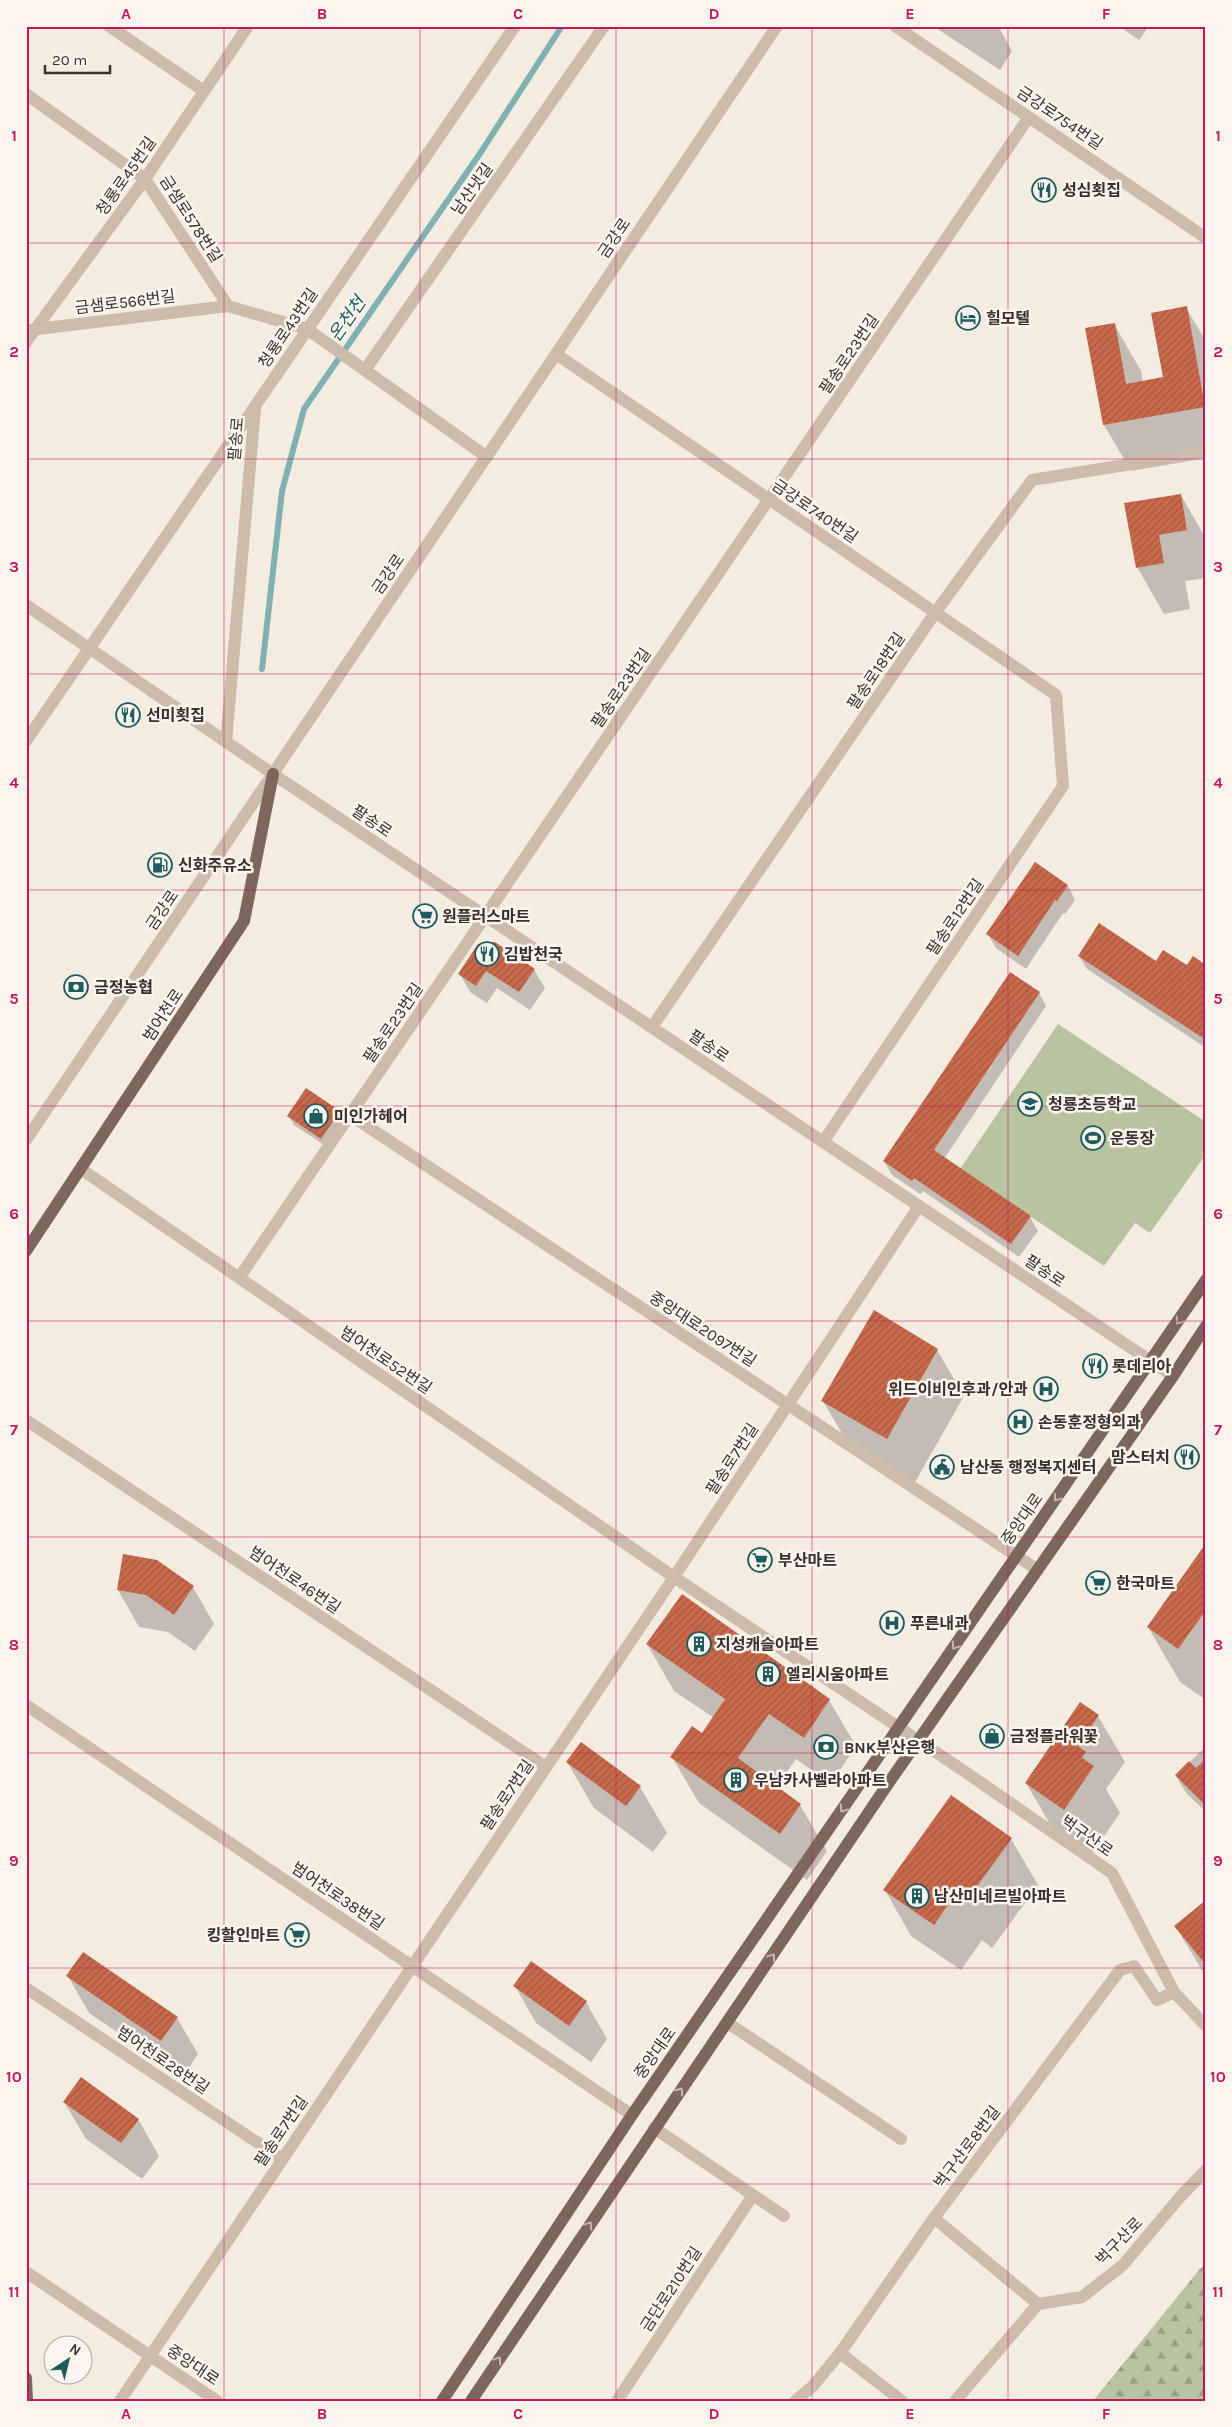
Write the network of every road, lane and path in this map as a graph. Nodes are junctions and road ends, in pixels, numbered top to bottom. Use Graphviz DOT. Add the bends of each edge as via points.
graph roads {
  1 [pos="109,26"];
  2 [pos="248,26"];
  3 [pos="515,26"];
  4 [pos="604,26"];
  5 [pos="777,26"];
  6 [pos="895,26"];
  7 [pos="204,91"];
  8 [pos="26,94"];
  9 [pos="1029,117"];
  10 [pos="145,179"];
  11 [pos="1206,238"];
  12 [pos="228,306"];
  13 [pos="307,329"];
  14 [pos="30,330"];
  15 [pos="26,342"];
  16 [pos="556,354"];
  17 [pos="362,367"];
  18 [pos="255,407"];
  19 [pos="1206,452"];
  20 [pos="487,457"];
  21 [pos="769,500"];
  22 [pos="26,605"];
  23 [pos="935,613"];
  24 [pos="89,648"];
  25 [pos="1056,696"];
  26 [pos="26,741"];
  27 [pos="226,742"];
  28 [pos="273,774"];
  29 [pos="485,916"];
  30 [pos="652,1027"];
  31 [pos="350,1115"];
  32 [pos="26,1140"];
  33 [pos="823,1142"];
  34 [pos="81,1169"];
  35 [pos="919,1206"];
  36 [pos="26,1251"];
  37 [pos="239,1278"];
  38 [pos="1206,1280"];
  39 [pos="1206,1326"];
  40 [pos="1151,1362"];
  41 [pos="1173,1376"];
  42 [pos="788,1404"];
  43 [pos="26,1420"];
  44 [pos="1016,1556"];
  45 [pos="1038,1570"];
  46 [pos="674,1577"];
  47 [pos="26,1705"];
  48 [pos="899,1727"];
  49 [pos="918,1740"];
  50 [pos="546,1768"];
  51 [pos="412,1966"];
  52 [pos="26,1988"];
  53 [pos="1174,1992"];
  54 [pos="728,2023"];
  55 [pos="1206,2026"];
  56 [pos="632,2115"];
  57 [pos="654,2128"];
  58 [pos="901,2139"];
  59 [pos="282,2159"];
  60 [pos="1206,2170"];
  61 [pos="753,2195"];
  62 [pos="784,2216"];
  63 [pos="934,2218"];
  64 [pos="26,2272"];
  65 [pos="1038,2304"];
  66 [pos="840,2353"];
  67 [pos="150,2356"];
  68 [pos="26,2378"];
  69 [pos="27,2401"];
  70 [pos="120,2401"];
  71 [pos="216,2401"];
  72 [pos="442,2401"];
  73 [pos="471,2401"];
  74 [pos="617,2401"];
  75 [pos="795,2401"];
  76 [pos="902,2401"];
  77 [pos="955,2401"];
  1 -- 7 [label="street"];
  2 -- 7 [label="street, 청룡로45번길"];
  3 -- 13 [label="street, 청룡로43번길"];
  4 -- 17 [label="street, 남산냇길"];
  5 -- 16 [label="street, 금강로"];
  6 -- 9 [label="street, 금강로754번길"];
  7 -- 10 [label="street, 청룡로45번길"];
  8 -- 10 [label="street, 금샘로578번길"];
  9 -- 11 [label="street, 금강로754번길"];
  9 -- 21 [label="street, 팔송로23번길"];
  10 -- 12 [label="street, 금샘로578번길"];
  10 -- 14 [label="street, 청룡로45번길"];
  12 -- 13 [label="street"];
  12 -- 14 [label="street, 금샘로566번길"];
  13 -- 17 [label="street"];
  13 -- 18 [label="street, 청룡로43번길"];
  14 -- 15 [label="street, 청룡로45번길"];
  16 -- 20 [label="street, 금강로"];
  16 -- 21 [label="street, 금강로740번길"];
  17 -- 20 [label="street"];
  18 -- 24 [label="street, 청룡로43번길"];
  18 -- 27 [label="street, 팔송로"];
  19 -- 23 [label="street, 팔송로18번길" via="1032,480"];
  20 -- 28 [label="street, 금강로"];
  21 -- 23 [label="street, 금강로740번길"];
  21 -- 29 [label="street, 팔송로23번길"];
  22 -- 24 [label="street, 팔송로"];
  23 -- 25 [label="street, 금강로740번길"];
  23 -- 30 [label="street, 팔송로18번길"];
  24 -- 26 [label="street, 청룡로43번길"];
  24 -- 27 [label="street, 팔송로"];
  25 -- 33 [label="street, 팔송로12번길" via="1063,786"];
  27 -- 28 [label="street, 팔송로"];
  28 -- 29 [label="street, 팔송로"];
  28 -- 32 [label="street, 금강로"];
  28 -- 34 [label="main road, 범어천로" via="244,921"];
  29 -- 30 [label="street, 팔송로"];
  29 -- 31 [label="street, 팔송로23번길"];
  30 -- 33 [label="street, 팔송로"];
  31 -- 37 [label="street, 팔송로23번길"];
  31 -- 42 [label="street, 중앙대로2097번길"];
  33 -- 35 [label="street, 팔송로"];
  34 -- 36 [label="main road, 범어천로"];
  34 -- 37 [label="street, 범어천로52번길"];
  35 -- 40 [label="street, 팔송로"];
  35 -- 42 [label="street, 팔송로7번길"];
  37 -- 46 [label="street, 범어천로52번길"];
  38 -- 40 [label="main road, 중앙대로, one-way"];
  39 -- 41 [label="main road"];
  40 -- 41 [label="street, 팔송로"];
  40 -- 44 [label="main road, 중앙대로, one-way"];
  41 -- 45 [label="main road"];
  42 -- 44 [label="street, 중앙대로2097번길"];
  42 -- 46 [label="street, 팔송로7번길"];
  43 -- 50 [label="street, 범어천로46번길"];
  44 -- 45 [label="street, 중앙대로2097번길"];
  44 -- 48 [label="main road, 중앙대로, one-way"];
  45 -- 49 [label="main road"];
  46 -- 48 [label="street"];
  46 -- 50 [label="street, 팔송로7번길"];
  47 -- 51 [label="street, 범어천로38번길"];
  48 -- 49 [label="street"];
  48 -- 56 [label="main road, 중앙대로, one-way"];
  49 -- 53 [label="street, 벅구산로" via="1112,1873"];
  54 -- 49 [label="main road, one-way"];
  50 -- 51 [label="street, 팔송로7번길"];
  51 -- 56 [label="street, 범어천로38번길"];
  51 -- 59 [label="street, 팔송로7번길"];
  52 -- 59 [label="street, 범어천로28번길"];
  53 -- 55 [label="street, 벅구산로"];
  53 -- 63 [label="street, 벅구산로8번길" via="1158,2000 1134,1966 1120,1970"];
  57 -- 54 [label="main road, one-way"];
  54 -- 58 [label="street"];
  56 -- 72 [label="main road, 중앙대로"];
  57 -- 61 [label="street"];
  73 -- 57 [label="main road, one-way"];
  59 -- 67 [label="street, 팔송로7번길"];
  60 -- 65 [label="street, 벅구산로" via="1123,2265 1096,2287 1082,2297"];
  61 -- 62 [label="street"];
  61 -- 74 [label="street, 금단로210번길"];
  63 -- 65 [label="street"];
  63 -- 66 [label="street, 벅구산로8번길"];
  64 -- 67 [label="street, 중앙대로"];
  65 -- 77 [label="street"];
  66 -- 75 [label="street, 벅구산로8번길" via="814,2386"];
  66 -- 76 [label="street"];
  67 -- 70 [label="street, 팔송로7번길"];
  67 -- 71 [label="street, 중앙대로"];
  68 -- 69 [label="main road"];
}
